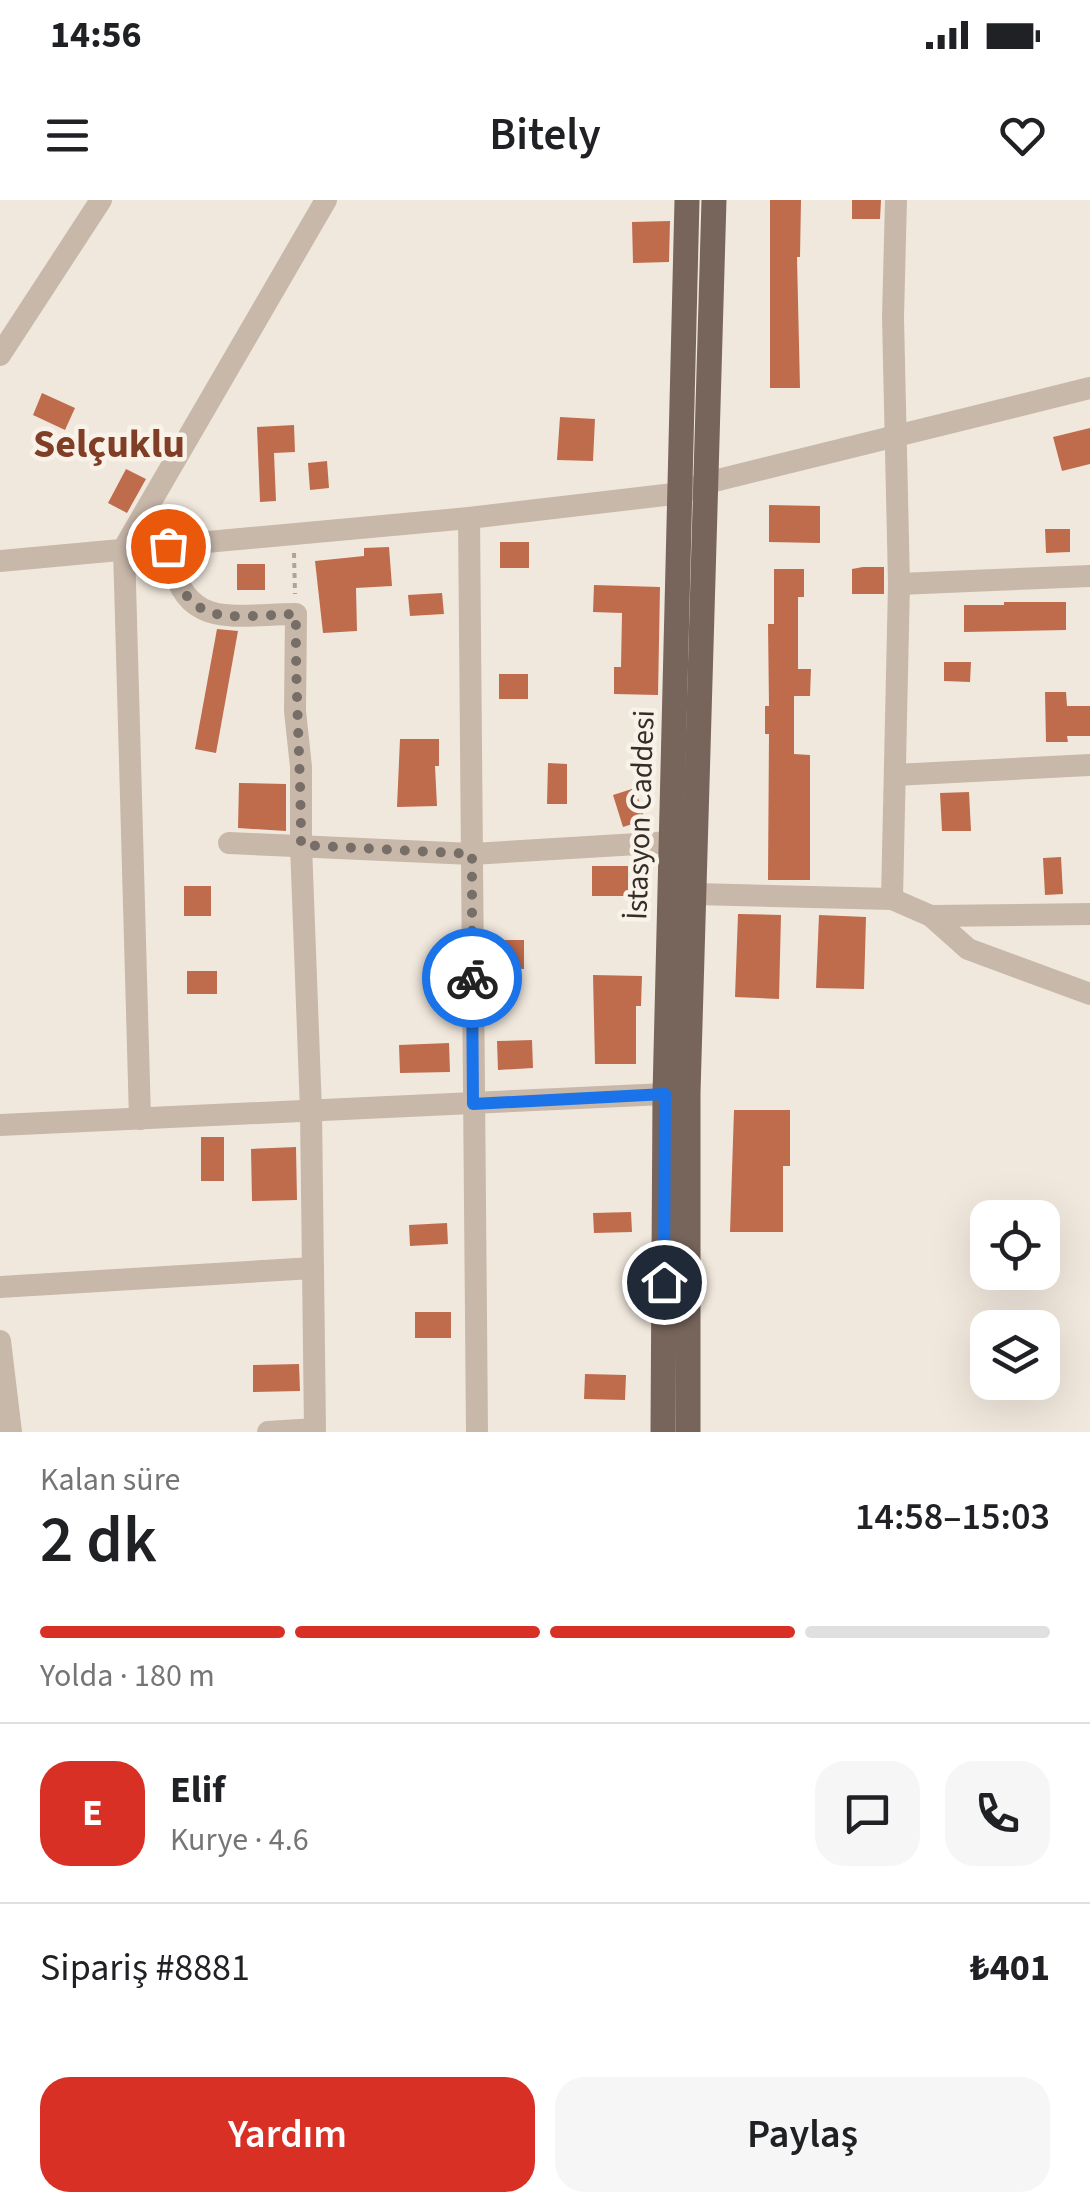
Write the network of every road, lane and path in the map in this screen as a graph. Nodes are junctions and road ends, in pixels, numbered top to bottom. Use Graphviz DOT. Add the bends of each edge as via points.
graph roads {
  1 [pos="102,200"];
  2 [pos="326,200"];
  3 [pos="687,200"];
  4 [pos="714,200"];
  5 [pos="896,200"];
  6 [pos="0,354"];
  7 [pos="1090,388"];
  8 [pos="897,434"];
  9 [pos="706,483"];
  10 [pos="682,493"];
  11 [pos="469,518"];
  12 [pos="293,535"];
  13 [pos="168,546"];
  14 [pos="124,548"];
  15 [pos="0,561"];
  16 [pos="1090,576"];
  17 [pos="898,584"];
  18 [pos="296,614"];
  19 [pos="1090,765"];
  20 [pos="896,775"];
  21 [pos="672,842"];
  22 [pos="229,843"];
  23 [pos="301,845"];
  24 [pos="472,854"];
  25 [pos="694,894"];
  26 [pos="892,899"];
  27 [pos="1090,914"];
  28 [pos="932,916"];
  29 [pos="1090,994"];
  30 [pos="665,1094"];
  31 [pos="473,1104"];
  32 [pos="311,1111"];
  33 [pos="140,1119"];
  34 [pos="0,1125"];
  35 [pos="313,1268"];
  36 [pos="0,1287"];
  37 [pos="0,1341"];
  38 [pos="315,1431"];
  39 [pos="11,1432"];
  40 [pos="268,1432"];
  41 [pos="478,1432"];
  42 [pos="663,1432"];
  43 [pos="688,1432"];
  1 -- 6 [label="street"];
  2 -- 14 [label="street"];
  3 -- 10 [label="main road, İstasyon Caddesi"];
  4 -- 9 [label="main road"];
  5 -- 8 [label="street"];
  7 -- 8 [label="street"];
  8 -- 9 [label="street"];
  8 -- 17 [label="street"];
  9 -- 10 [label="street"];
  9 -- 25 [label="main road"];
  10 -- 11 [label="street"];
  10 -- 21 [label="main road, İstasyon Caddesi"];
  11 -- 12 [label="street"];
  11 -- 24 [label="street"];
  12 -- 13 [label="street"];
  12 -- 18 [label="path"];
  13 -- 14 [label="street"];
  13 -- 18 [label="street" via="173,574 190,603 218,616"];
  14 -- 15 [label="street"];
  14 -- 33 [label="street"];
  16 -- 17 [label="street"];
  17 -- 20 [label="street"];
  18 -- 23 [label="street"];
  19 -- 20 [label="street"];
  20 -- 26 [label="street"];
  21 -- 24 [label="street"];
  21 -- 30 [label="main road, İstasyon Caddesi"];
  22 -- 23 [label="street"];
  23 -- 24 [label="street"];
  23 -- 32 [label="street"];
  24 -- 31 [label="street"];
  25 -- 26 [label="street"];
  25 -- 43 [label="main road"];
  26 -- 28 [label="street"];
  27 -- 28 [label="street"];
  28 -- 29 [label="street" via="968,949"];
  30 -- 31 [label="street"];
  30 -- 42 [label="main road, İstasyon Caddesi"];
  31 -- 32 [label="street"];
  31 -- 41 [label="street"];
  32 -- 33 [label="street"];
  32 -- 35 [label="street"];
  33 -- 34 [label="street"];
  35 -- 36 [label="street"];
  35 -- 38 [label="street"];
  37 -- 39 [label="street"];
  38 -- 40 [label="street"];
}
